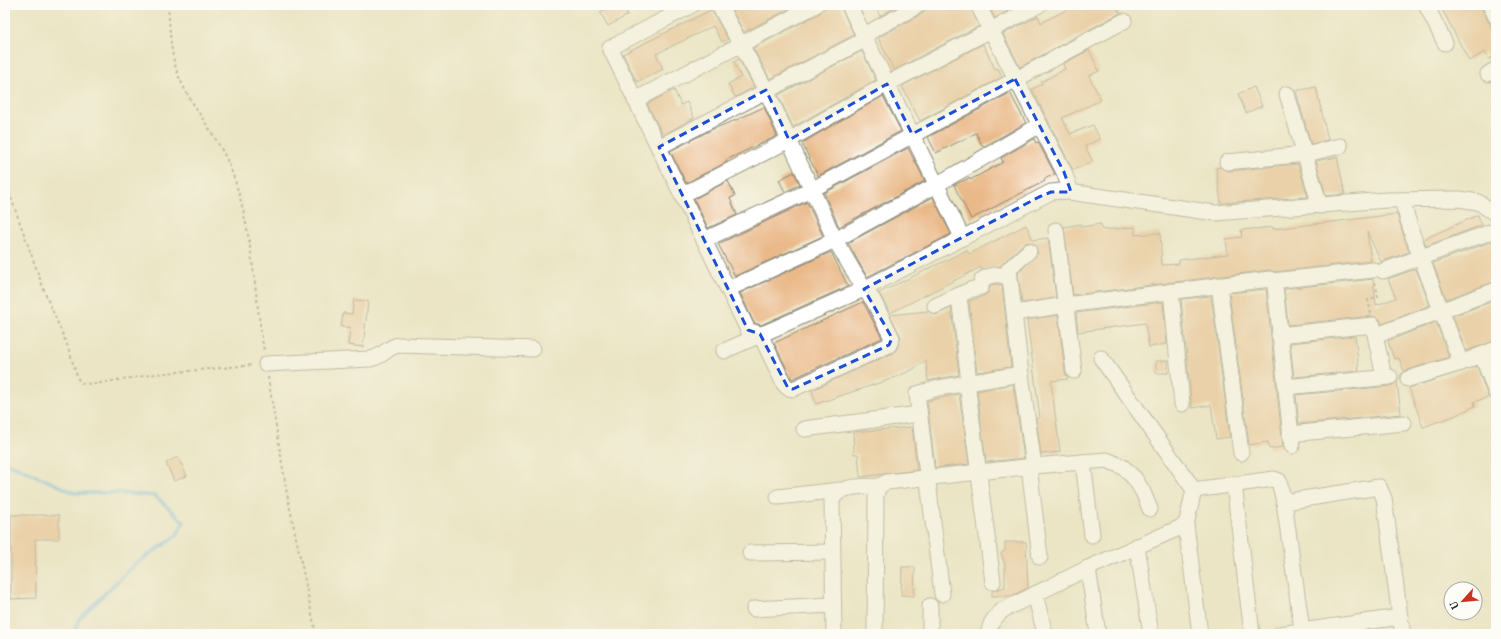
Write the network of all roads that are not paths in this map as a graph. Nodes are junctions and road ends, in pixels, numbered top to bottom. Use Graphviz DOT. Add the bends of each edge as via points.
graph roads {
  1 [pos="692,5"];
  2 [pos="719,5"];
  3 [pos="816,5"];
  4 [pos="849,5"];
  5 [pos="919,5"];
  6 [pos="978,5"];
  7 [pos="1039,5"];
  8 [pos="1426,5"];
  9 [pos="1490,5"];
  10 [pos="1496,17"];
  11 [pos="1124,21"];
  12 [pos="990,31"];
  13 [pos="865,37"];
  14 [pos="1445,43"];
  15 [pos="742,45"];
  16 [pos="1015,80"];
  17 [pos="887,84"];
  18 [pos="766,90"];
  19 [pos="1287,94"];
  20 [pos="635,100"];
  21 [pos="1040,125"];
  22 [pos="912,134"];
  23 [pos="789,140"];
  24 [pos="1340,146"];
  25 [pos="659,147"];
  26 [pos="1306,154"];
  27 [pos="1227,162"];
  28 [pos="936,185"];
  29 [pos="812,190"];
  30 [pos="1071,192"];
  31 [pos="682,195"];
  32 [pos="1402,201"];
  33 [pos="1320,206"];
  34 [pos="1496,214"];
  35 [pos="1056,230"];
  36 [pos="1496,230"];
  37 [pos="962,237"];
  38 [pos="704,240"];
  39 [pos="835,240"];
  40 [pos="1029,251"];
  41 [pos="1421,258"];
  42 [pos="1009,269"];
  43 [pos="1272,281"];
  44 [pos="1219,285"];
  45 [pos="728,289"];
  46 [pos="864,289"];
  47 [pos="1496,290"];
  48 [pos="1171,292"];
  49 [pos="959,296"];
  50 [pos="1066,305"];
  51 [pos="935,306"];
  52 [pos="1441,310"];
  53 [pos="1015,314"];
  54 [pos="1379,328"];
  55 [pos="760,334"];
  56 [pos="1280,335"];
  57 [pos="533,349"];
  58 [pos="1496,349"];
  59 [pos="724,351"];
  60 [pos="1482,355"];
  61 [pos="1101,358"];
  62 [pos="1461,363"];
  63 [pos="266,364"];
  64 [pos="1074,371"];
  65 [pos="1021,374"];
  66 [pos="1408,379"];
  67 [pos="968,382"];
  68 [pos="1285,387"];
  69 [pos="1496,392"];
  70 [pos="1182,404"];
  71 [pos="919,414"];
  72 [pos="1404,423"];
  73 [pos="804,429"];
  74 [pos="1241,453"];
  75 [pos="1083,462"];
  76 [pos="1032,466"];
  77 [pos="978,473"];
  78 [pos="928,478"];
  79 [pos="1234,484"];
  80 [pos="879,486"];
  81 [pos="840,490"];
  82 [pos="1194,490"];
  83 [pos="778,497"];
  84 [pos="1284,502"];
  85 [pos="1150,509"];
  86 [pos="1186,525"];
  87 [pos="1092,535"];
  88 [pos="1137,546"];
  89 [pos="833,552"];
  90 [pos="750,553"];
  91 [pos="1040,557"];
  92 [pos="1088,568"];
  93 [pos="993,582"];
  94 [pos="942,594"];
  95 [pos="1035,594"];
  96 [pos="833,605"];
  97 [pos="930,606"];
  98 [pos="754,608"];
  99 [pos="1400,617"];
  100 [pos="1350,629"];
  101 [pos="1302,630"];
  102 [pos="834,634"];
  103 [pos="875,634"];
  104 [pos="930,634"];
  105 [pos="989,634"];
  106 [pos="1045,634"];
  107 [pos="1098,634"];
  108 [pos="1151,634"];
  109 [pos="1200,634"];
  110 [pos="1252,634"];
  111 [pos="1280,634"];
  112 [pos="1403,634"];
  1 -- 20 [label="street" via="610,48"];
  2 -- 15 [label="street"];
  3 -- 15 [label="street"];
  4 -- 13 [label="street"];
  5 -- 13 [label="street"];
  6 -- 12 [label="street"];
  7 -- 12 [label="street"];
  8 -- 14 [label="street"];
  9 -- 10 [label="street"];
  11 -- 16 [label="street"];
  12 -- 16 [label="street"];
  12 -- 17 [label="street"];
  13 -- 17 [label="street"];
  13 -- 18 [label="street"];
  15 -- 18 [label="street"];
  15 -- 20 [label="street"];
  16 -- 21 [label="street"];
  16 -- 22 [label="street"];
  17 -- 22 [label="street"];
  17 -- 23 [label="street"];
  18 -- 23 [label="street"];
  18 -- 25 [label="street"];
  19 -- 26 [label="street"];
  20 -- 25 [label="street"];
  21 -- 28 [label="street"];
  21 -- 30 [label="street" via="1064,172"];
  22 -- 28 [label="street"];
  22 -- 29 [label="street"];
  23 -- 29 [label="street"];
  23 -- 31 [label="street"];
  24 -- 26 [label="street"];
  25 -- 31 [label="street"];
  26 -- 27 [label="street"];
  26 -- 33 [label="street"];
  28 -- 37 [label="street"];
  28 -- 39 [label="street"];
  29 -- 38 [label="street"];
  29 -- 39 [label="street"];
  30 -- 33 [label="street" via="1215,213"];
  30 -- 37 [label="street" via="1048,193"];
  31 -- 38 [label="street"];
  32 -- 33 [label="street"];
  32 -- 34 [label="street" via="1459,199 1478,202"];
  32 -- 41 [label="street"];
  35 -- 50 [label="street"];
  36 -- 41 [label="street"];
  37 -- 46 [label="street"];
  38 -- 45 [label="street"];
  39 -- 45 [label="street"];
  39 -- 46 [label="street"];
  40 -- 42 [label="street"];
  41 -- 43 [label="street" via="1378,271"];
  41 -- 52 [label="street"];
  42 -- 49 [label="street" via="1006,277 986,276 981,287"];
  42 -- 53 [label="street"];
  43 -- 44 [label="street" via="1270,279"];
  43 -- 56 [label="street" via="1275,285"];
  44 -- 48 [label="street"];
  44 -- 74 [label="street"];
  45 -- 55 [label="street" via="748,330"];
  46 -- 55 [label="street"];
  46 -- 55 [label="street" via="890,334 889,345 793,389 784,384"];
  47 -- 52 [label="street"];
  48 -- 50 [label="street"];
  48 -- 70 [label="street"];
  49 -- 51 [label="street"];
  49 -- 67 [label="street"];
  50 -- 53 [label="street"];
  50 -- 64 [label="street"];
  52 -- 54 [label="street"];
  52 -- 62 [label="street"];
  53 -- 65 [label="street"];
  54 -- 56 [label="street"];
  54 -- 68 [label="street" via="1387,377"];
  55 -- 59 [label="street"];
  56 -- 68 [label="street"];
  57 -- 63 [label="street" via="398,344 386,350 379,358"];
  58 -- 60 [label="street"];
  60 -- 62 [label="street"];
  60 -- 69 [label="street"];
  61 -- 82 [label="street"];
  62 -- 66 [label="street"];
  65 -- 67 [label="street"];
  65 -- 76 [label="street"];
  67 -- 71 [label="street" via="917,394"];
  67 -- 77 [label="street"];
  68 -- 72 [label="street" via="1291,440"];
  71 -- 73 [label="street"];
  71 -- 78 [label="street"];
  75 -- 76 [label="street"];
  75 -- 85 [label="street" via="1107,460 1123,467 1135,479"];
  75 -- 87 [label="street"];
  76 -- 77 [label="street"];
  76 -- 91 [label="street"];
  77 -- 78 [label="street"];
  77 -- 93 [label="street"];
  78 -- 80 [label="street" via="887,482"];
  78 -- 94 [label="street"];
  79 -- 82 [label="street"];
  79 -- 84 [label="street" via="1274,479 1279,481"];
  79 -- 110 [label="street"];
  80 -- 81 [label="street"];
  80 -- 103 [label="street" via="876,496"];
  81 -- 83 [label="street"];
  81 -- 89 [label="street" via="832,500"];
  82 -- 86 [label="street"];
  84 -- 99 [label="street" via="1379,487 1384,498"];
  84 -- 101 [label="street"];
  86 -- 88 [label="street"];
  86 -- 109 [label="street"];
  88 -- 92 [label="street"];
  88 -- 108 [label="street"];
  89 -- 90 [label="street"];
  89 -- 96 [label="street"];
  92 -- 95 [label="street"];
  92 -- 107 [label="street"];
  95 -- 105 [label="street" via="998,614 990,625"];
  95 -- 106 [label="street"];
  96 -- 98 [label="street"];
  96 -- 102 [label="street"];
  97 -- 104 [label="street"];
  99 -- 100 [label="street"];
  99 -- 112 [label="street"];
  100 -- 101 [label="street"];
  101 -- 111 [label="street"];
}
